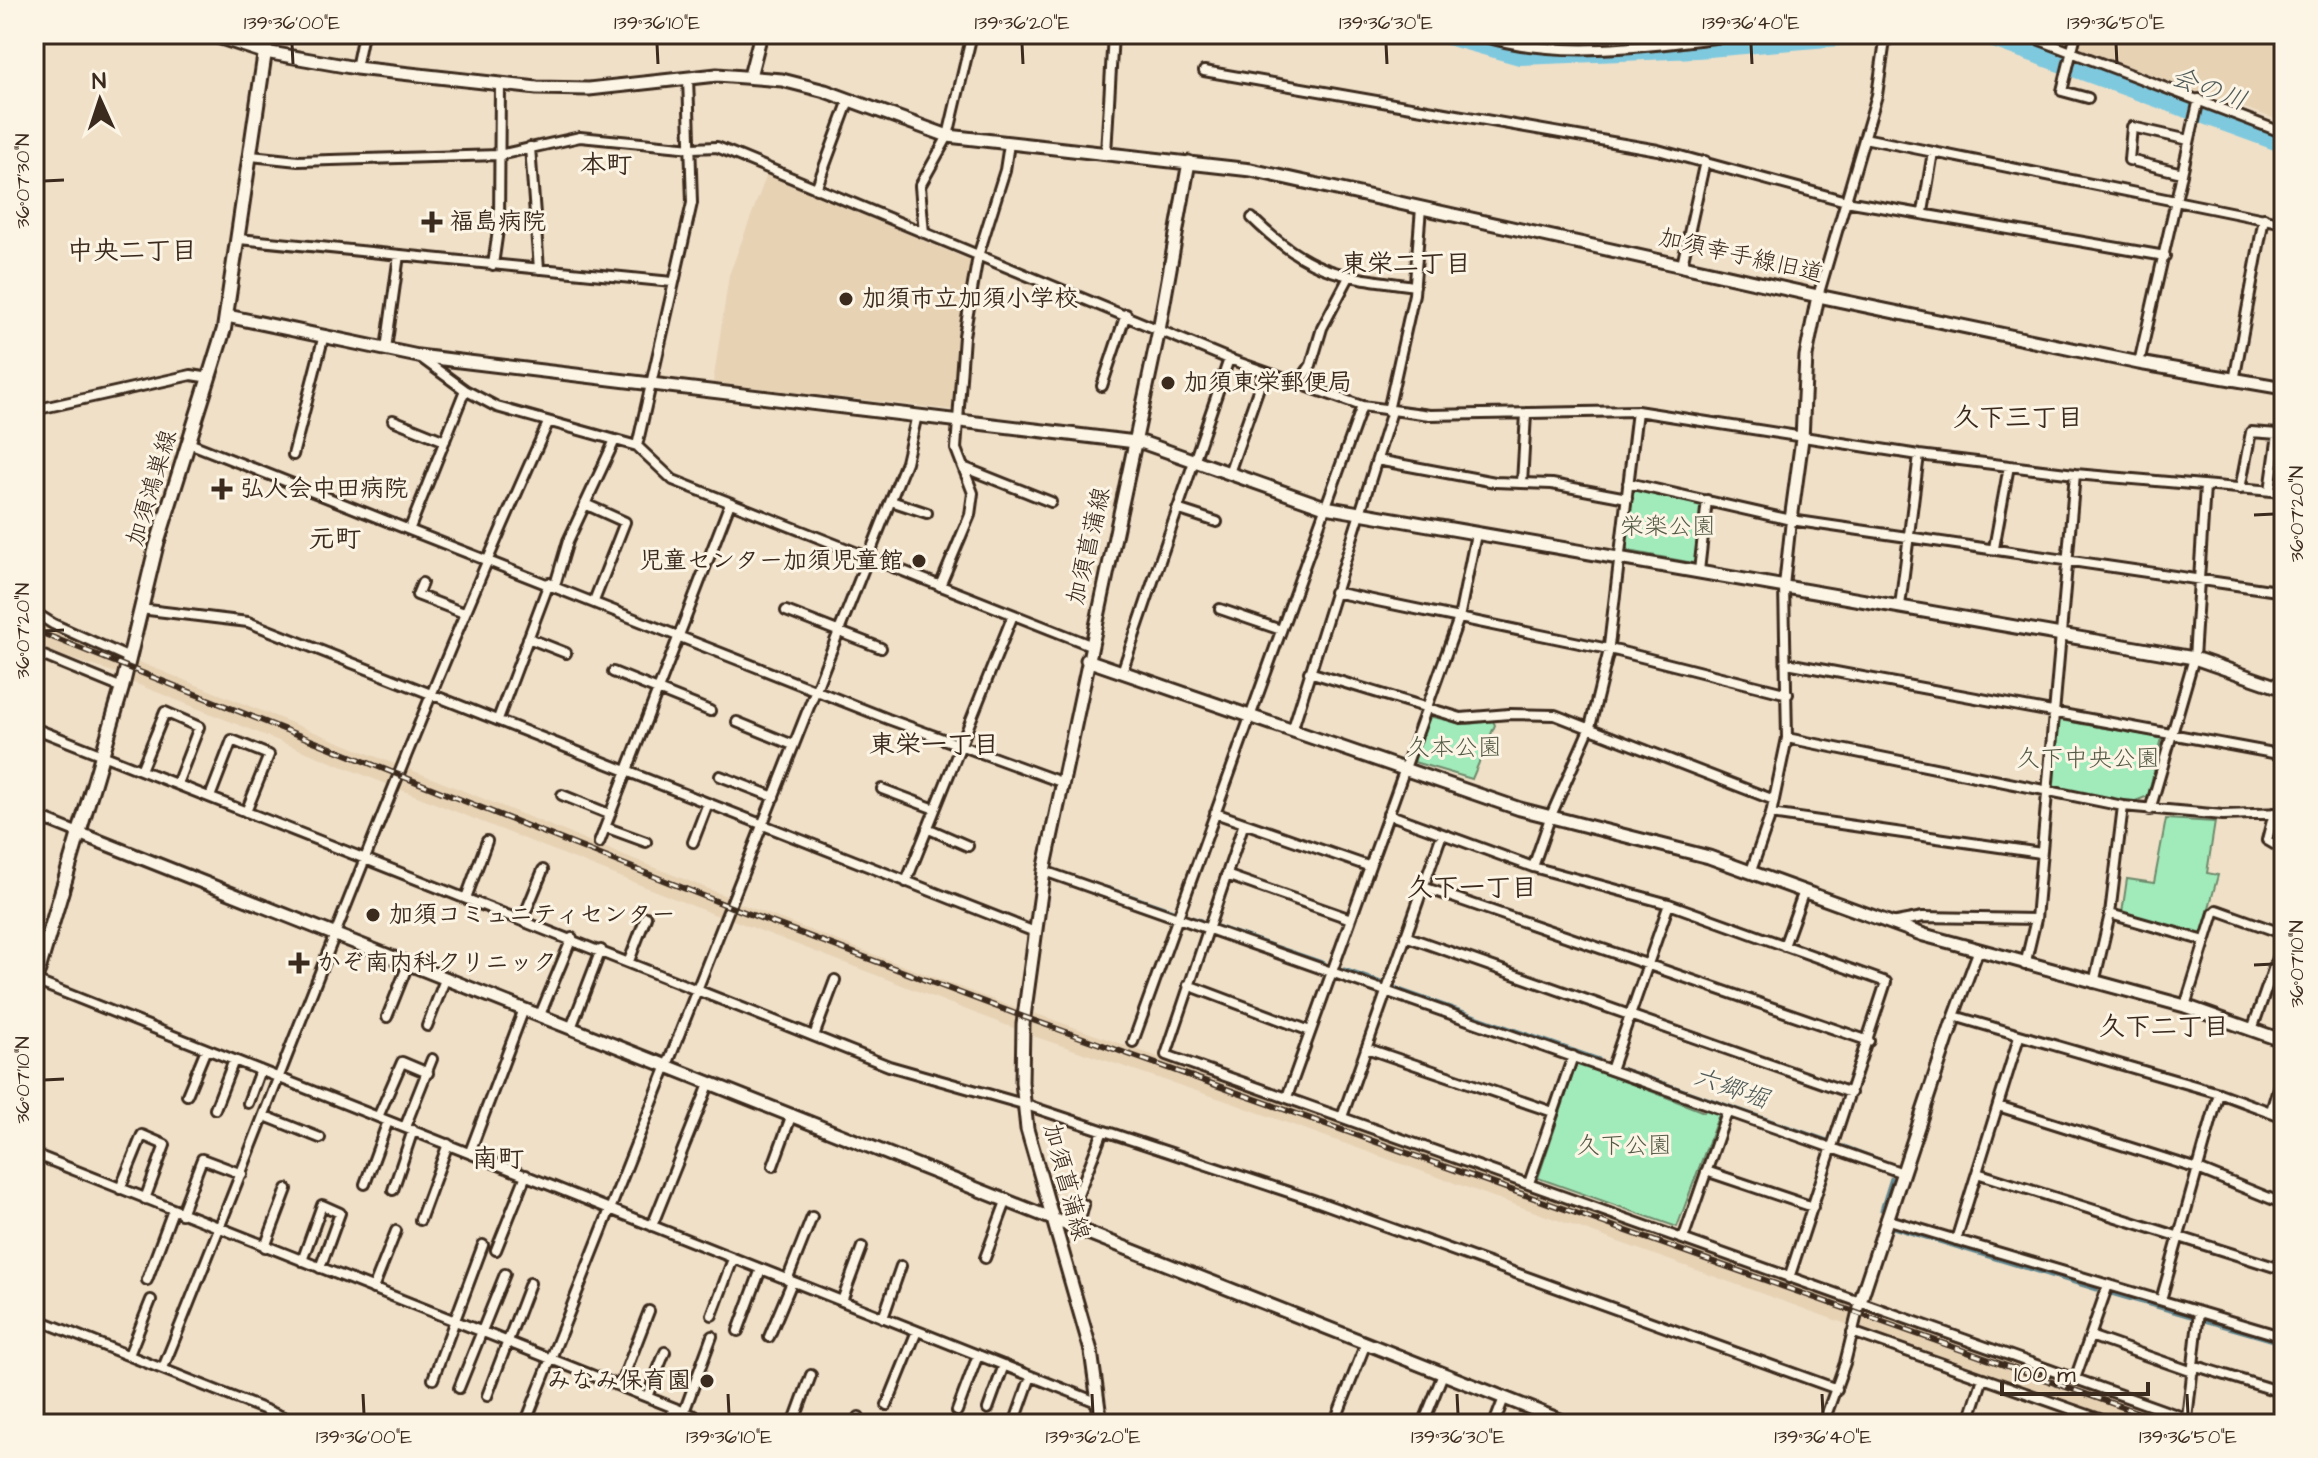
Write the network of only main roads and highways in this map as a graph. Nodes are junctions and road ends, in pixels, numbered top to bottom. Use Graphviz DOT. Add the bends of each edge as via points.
graph roads {
  1 [pos="210,34"];
  2 [pos="35,978"];
  1 -- 2 [label="main road, 加須鴻巣線" via="265,52 227,316"];
}
